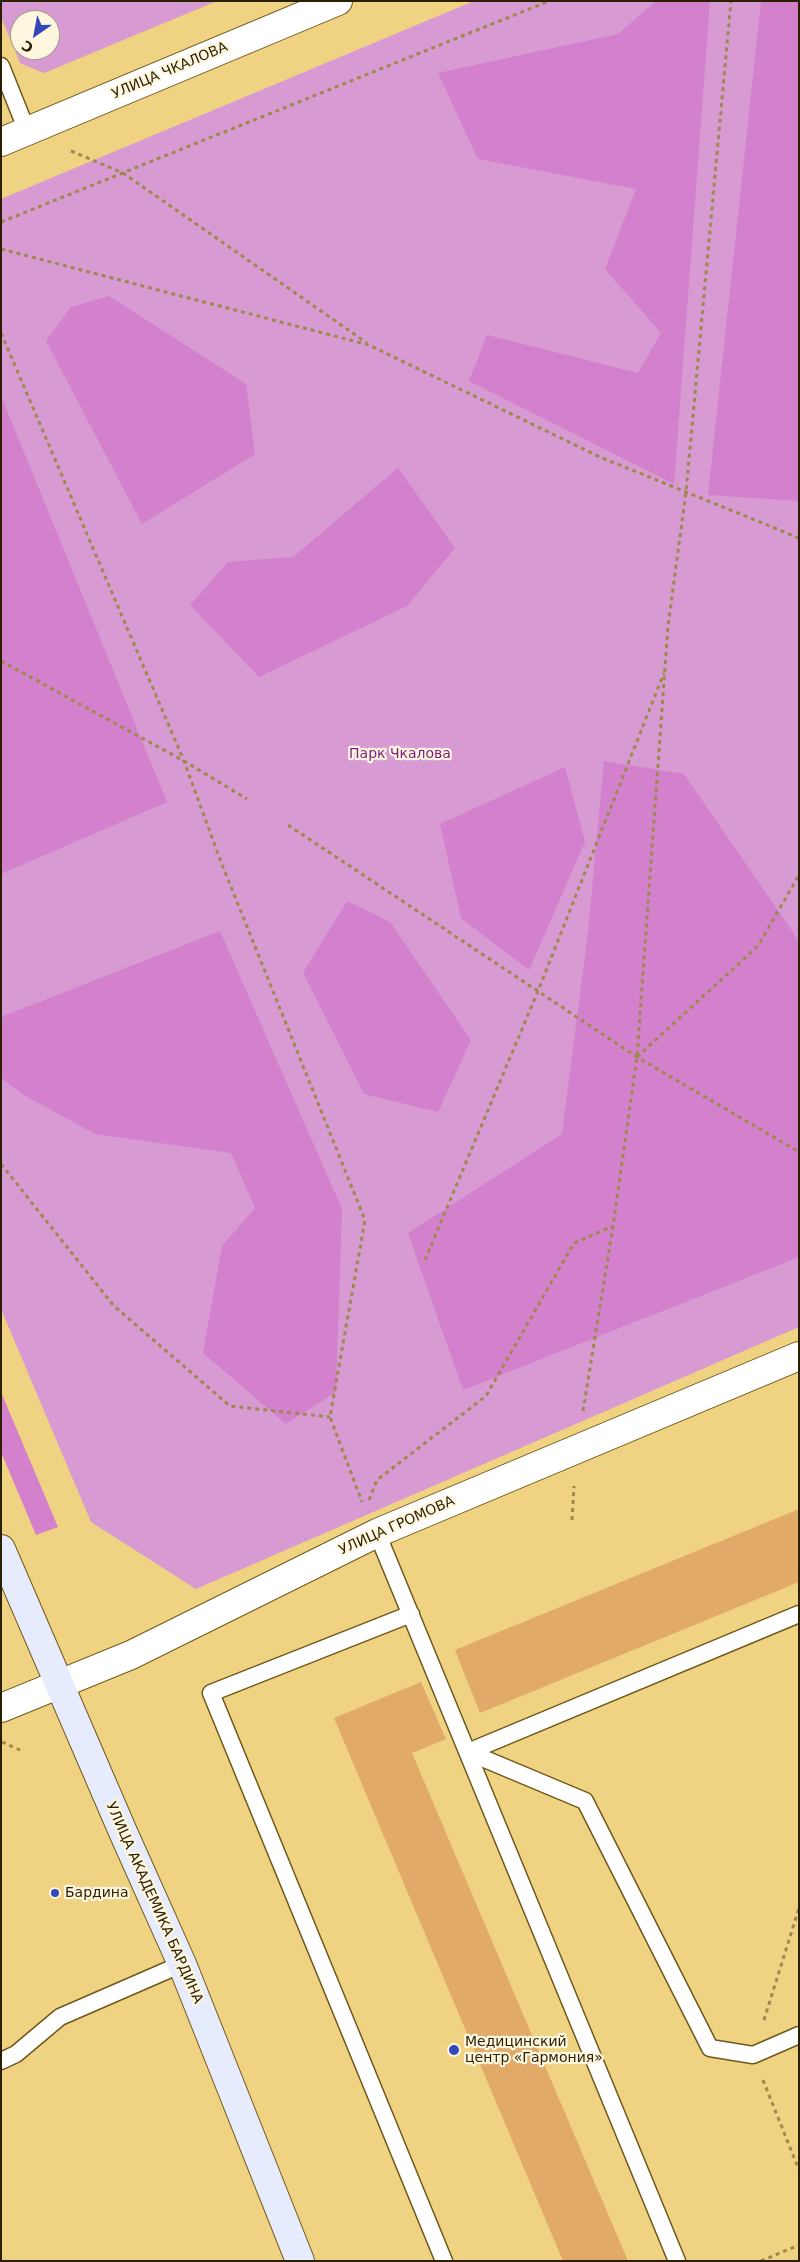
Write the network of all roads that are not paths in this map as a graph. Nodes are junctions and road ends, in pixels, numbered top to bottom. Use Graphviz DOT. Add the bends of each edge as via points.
graph roads {
  1 [pos="338,1"];
  2 [pos="1,66"];
  3 [pos="27,131"];
  4 [pos="1,142"];
  5 [pos="799,1356"];
  6 [pos="371,1521"];
  7 [pos="1,1549"];
  8 [pos="411,1614"];
  9 [pos="799,1614"];
  10 [pos="59,1686"];
  11 [pos="1,1708"];
  12 [pos="468,1752"];
  13 [pos="182,1964"];
  14 [pos="799,2035"];
  15 [pos="1,2061"];
  16 [pos="300,2261"];
  17 [pos="444,2261"];
  18 [pos="676,2261"];
  1 -- 3 [label="street, УЛИЦА ЧКАЛОВА"];
  2 -- 3 [label="lane"];
  3 -- 4 [label="street, УЛИЦА ЧКАЛОВА"];
  5 -- 6 [label="street, УЛИЦА ГРОМОВА" via="576,1449"];
  6 -- 8 [label="lane"];
  6 -- 10 [label="street, УЛИЦА ГРОМОВА" via="131,1655"];
  7 -- 10 [label="street, УЛИЦА АКАДЕМИКА БАРДИНА"];
  8 -- 12 [label="lane"];
  8 -- 17 [label="lane" via="211,1693"];
  9 -- 12 [label="lane"];
  10 -- 11 [label="street, УЛИЦА ГРОМОВА"];
  10 -- 13 [label="street, УЛИЦА АКАДЕМИКА БАРДИНА"];
  12 -- 14 [label="lane" via="585,1801 710,2048 753,2055"];
  12 -- 18 [label="lane"];
  13 -- 15 [label="lane" via="60,2017 16,2054"];
  13 -- 16 [label="street, УЛИЦА АКАДЕМИКА БАРДИНА"];
}
